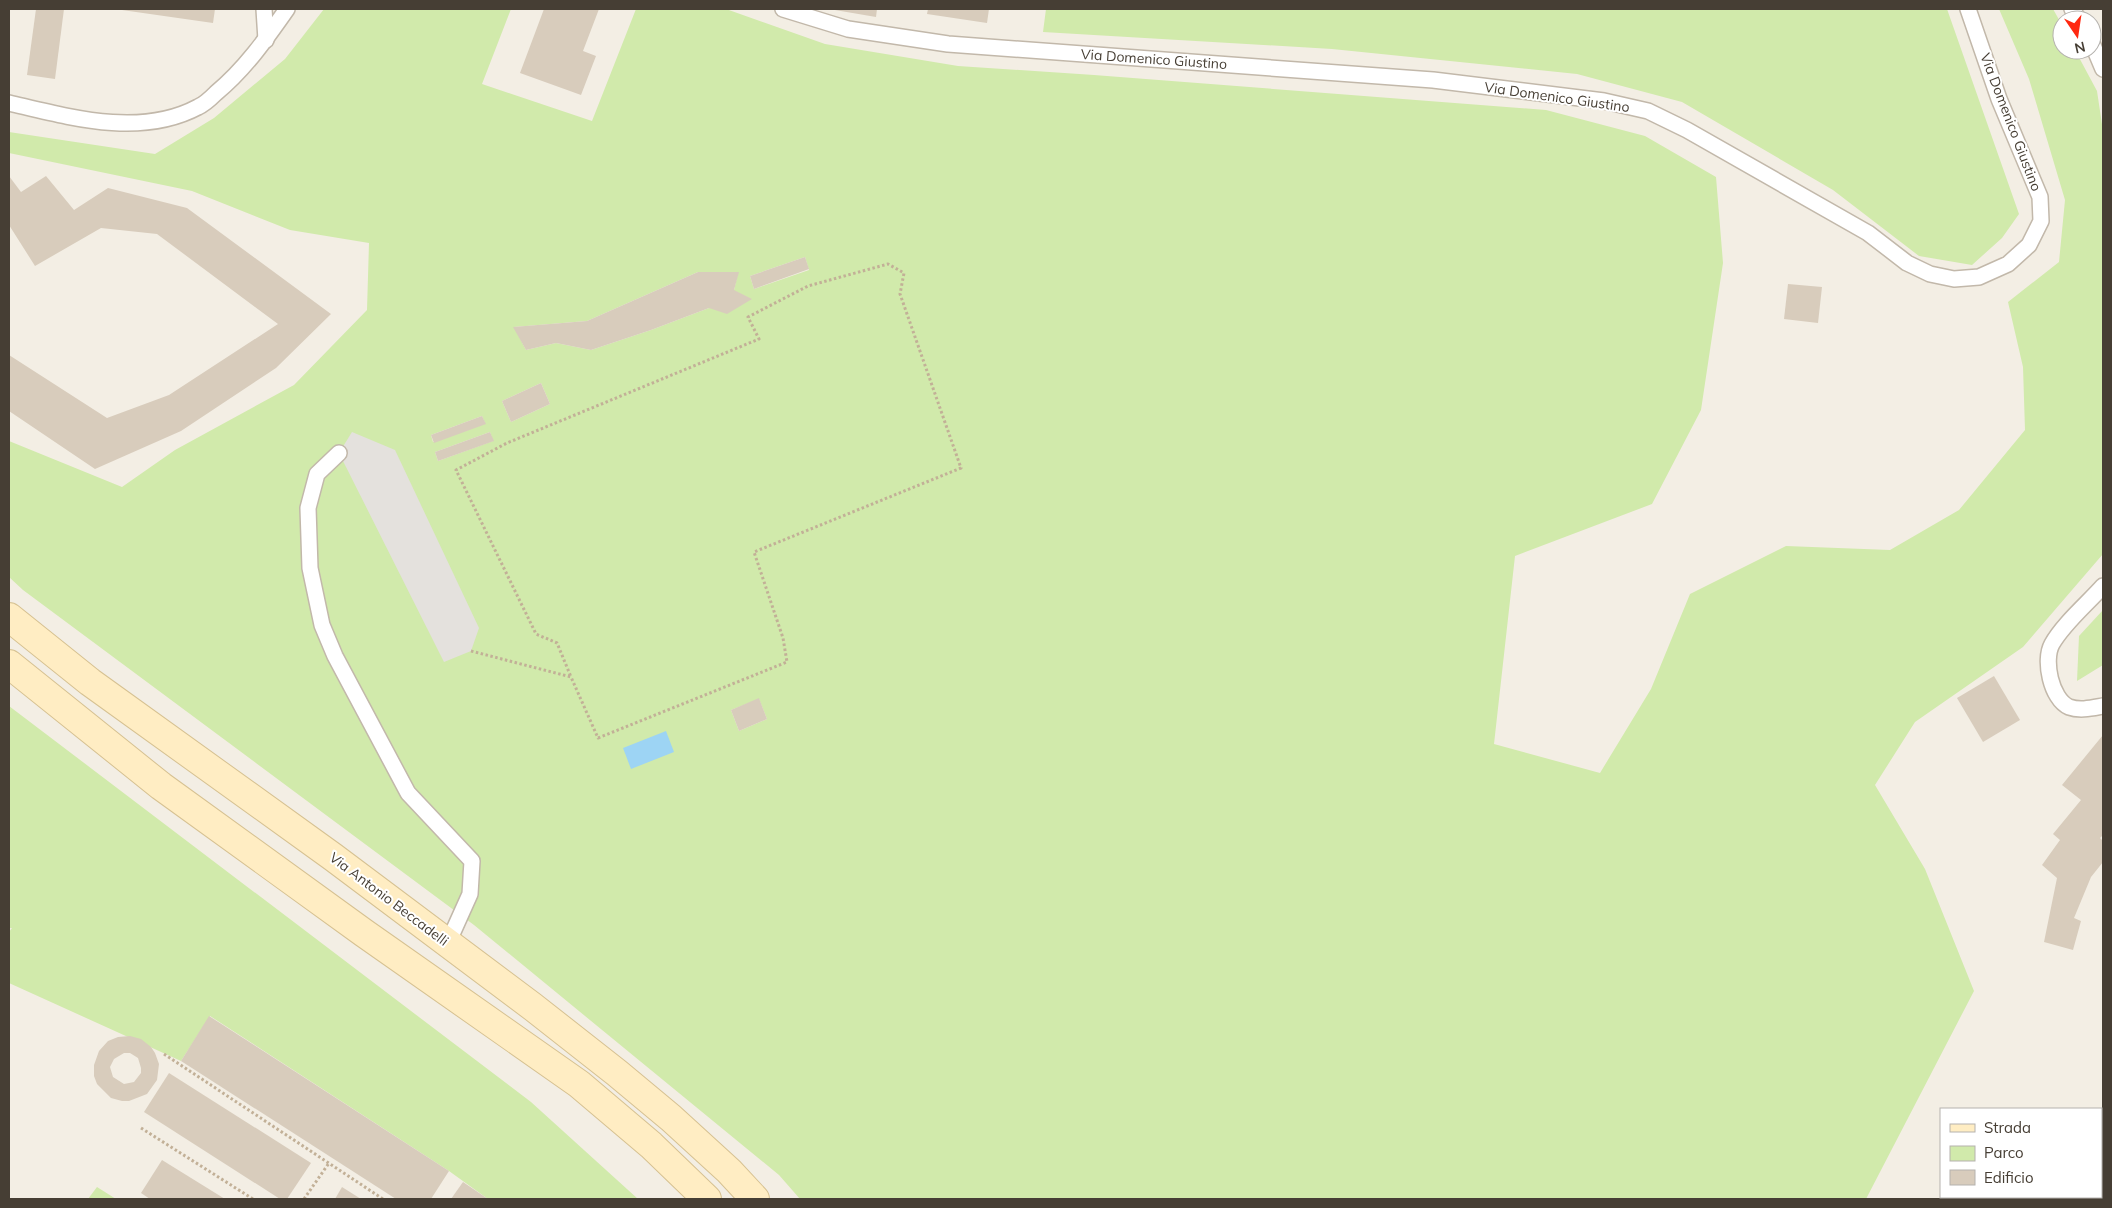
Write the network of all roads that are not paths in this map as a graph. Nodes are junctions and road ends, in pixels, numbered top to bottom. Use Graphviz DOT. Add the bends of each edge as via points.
graph roads {
  1 [pos="264,9"];
  2 [pos="287,9"];
  3 [pos="783,9"];
  4 [pos="1968,9"];
  5 [pos="266,40"];
  6 [pos="9,103"];
  7 [pos="339,453"];
  8 [pos="2103,586"];
  9 [pos="9,616"];
  10 [pos="9,664"];
  11 [pos="2103,706"];
  12 [pos="448,943"];
  13 [pos="707,1199"];
  14 [pos="755,1199"];
  1 -- 5 [label="lane"];
  2 -- 5 [label="lane"];
  3 -- 4 [label="lane, Via Domenico Giustino" via="848,29 948,44 1433,80 1604,101 1648,111 1868,233 1907,263 1930,274 1954,279 1979,277 2008,264 2029,245 2041,221 2040,197 1999,99"];
  5 -- 6 [label="lane" via="233,79 200,107 165,121 84,121"];
  7 -- 12 [label="lane" via="317,474 308,508 310,568 322,624 408,793 472,861 470,894"];
  8 -- 11 [label="lane" via="2052,645 2048,659 2052,685 2067,706 2082,709"];
  9 -- 12 [label="main road, Via Antonio Beccadelli" via="90,682"];
  10 -- 13 [label="main road" via="161,786 578,1084 651,1145"];
  12 -- 14 [label="main road, Via Antonio Beccadelli" via="617,1073 729,1171"];
}
